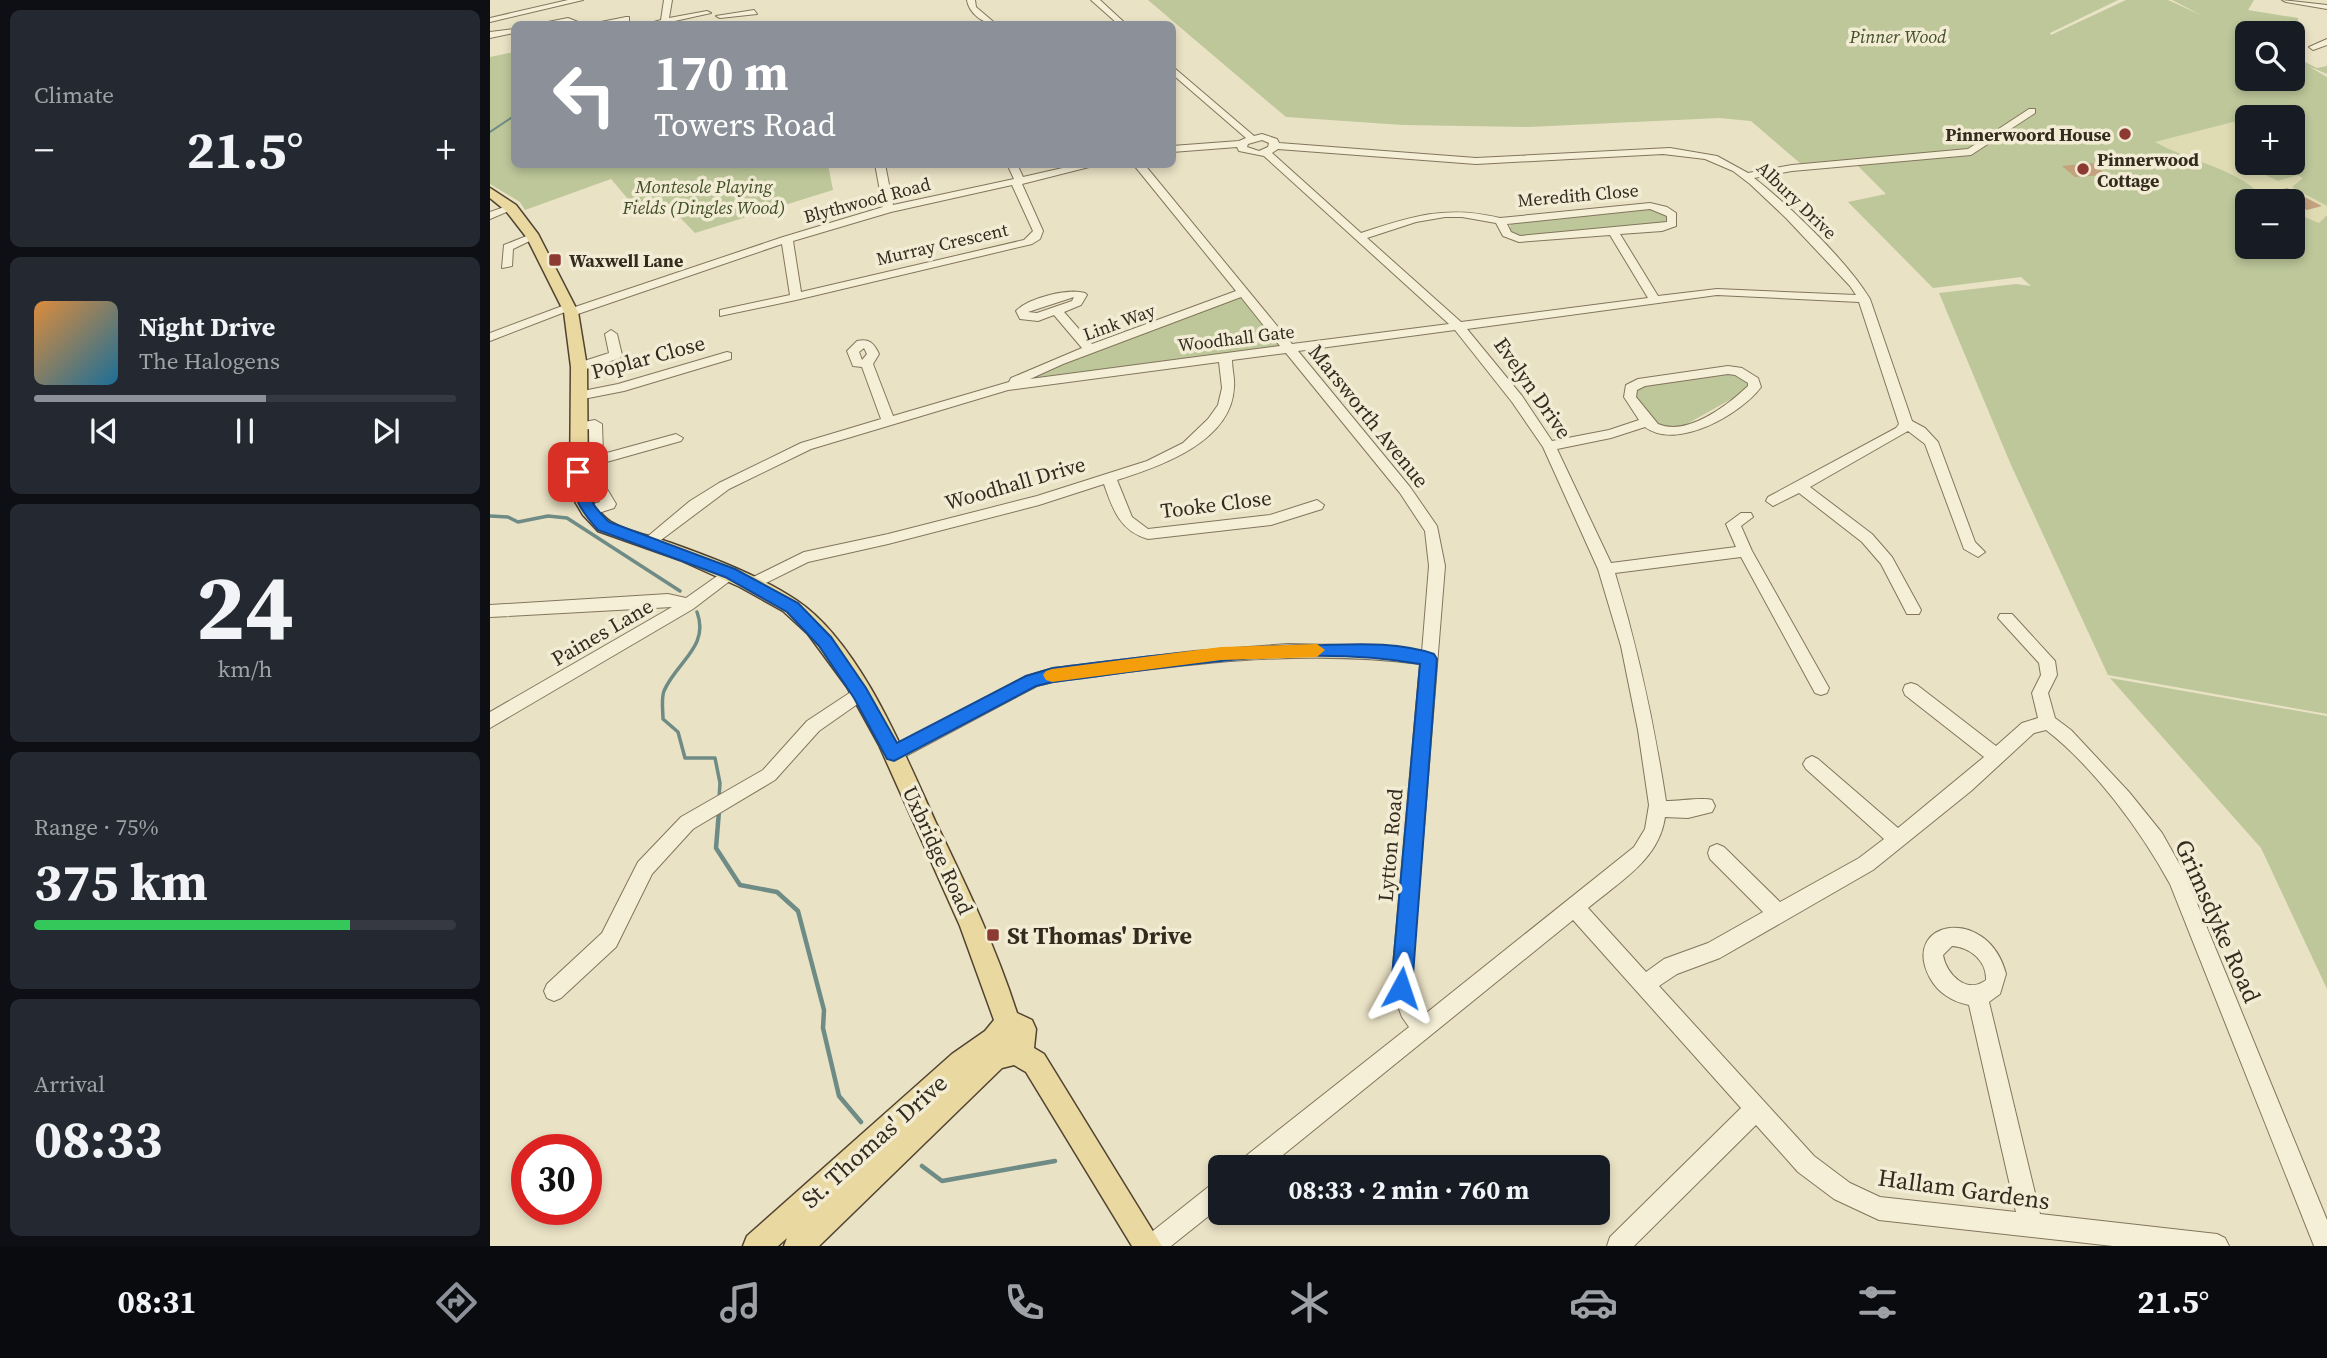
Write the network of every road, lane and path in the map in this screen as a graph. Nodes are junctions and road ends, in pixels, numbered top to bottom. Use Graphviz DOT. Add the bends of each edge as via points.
graph roads {
  1 [pos="579,0"];
  2 [pos="668,0"];
  3 [pos="971,0"];
  4 [pos="1095,0"];
  5 [pos="2286,0"];
  6 [pos="758,2"];
  7 [pos="2327,7"];
  8 [pos="754,12"];
  9 [pos="707,13"];
  10 [pos="720,16"];
  11 [pos="626,19"];
  12 [pos="490,20"];
  13 [pos="665,20"];
  14 [pos="614,21"];
  15 [pos="662,21"];
  16 [pos="750,21"];
  17 [pos="988,21"];
  18 [pos="1119,21"];
  19 [pos="511,32"];
  20 [pos="490,35"];
  21 [pos="2327,42"];
  22 [pos="2312,47"];
  23 [pos="1176,72"];
  24 [pos="2032,111"];
  25 [pos="1251,138"];
  26 [pos="1241,144"];
  27 [pos="1176,149"];
  28 [pos="1270,149"];
  29 [pos="881,168"];
  30 [pos="1013,168"];
  31 [pos="1079,168"];
  32 [pos="1141,168"];
  33 [pos="1748,176"];
  34 [pos="1018,182"];
  35 [pos="490,192"];
  36 [pos="511,208"];
  37 [pos="889,209"];
  38 [pos="490,216"];
  39 [pos="1500,221"];
  40 [pos="1613,232"];
  41 [pos="533,237"];
  42 [pos="1361,237"];
  43 [pos="787,239"];
  44 [pos="506,266"];
  45 [pos="1244,292"];
  46 [pos="796,297"];
  47 [pos="1864,299"];
  48 [pos="1655,300"];
  49 [pos="570,309"];
  50 [pos="1056,310"];
  51 [pos="724,313"];
  52 [pos="1458,326"];
  53 [pos="611,334"];
  54 [pos="490,337"];
  55 [pos="1290,348"];
  56 [pos="1091,351"];
  57 [pos="727,356"];
  58 [pos="1225,356"];
  59 [pos="1059,361"];
  60 [pos="867,364"];
  61 [pos="579,367"];
  62 [pos="1066,378"];
  63 [pos="1007,386"];
  64 [pos="578,396"];
  65 [pos="888,421"];
  66 [pos="1648,422"];
  67 [pos="1906,424"];
  68 [pos="578,427"];
  69 [pos="846,433"];
  70 [pos="676,438"];
  71 [pos="1549,446"];
  72 [pos="849,449"];
  73 [pos="596,460"];
  74 [pos="1109,478"];
  75 [pos="1801,487"];
  76 [pos="1773,501"];
  77 [pos="1317,505"];
  78 [pos="589,511"];
  79 [pos="1740,521"];
  80 [pos="648,542"];
  81 [pos="1745,551"];
  82 [pos="1978,552"];
  83 [pos="1606,569"];
  84 [pos="730,573"];
  85 [pos="752,584"];
  86 [pos="688,606"];
  87 [pos="1913,610"];
  88 [pos="490,611"];
  89 [pos="2006,618"];
  90 [pos="1429,659"];
  91 [pos="1821,688"];
  92 [pos="1911,690"];
  93 [pos="860,693"];
  94 [pos="490,721"];
  95 [pos="2048,722"];
  96 [pos="894,754"];
  97 [pos="1995,755"];
  98 [pos="1812,764"];
  99 [pos="1706,806"];
  100 [pos="1657,808"];
  101 [pos="1896,838"];
  102 [pos="1717,853"];
  103 [pos="1575,908"];
  104 [pos="1778,913"];
  105 [pos="1644,985"];
  106 [pos="554,991"];
  107 [pos="1977,996"];
  108 [pos="1423,1028"];
  109 [pos="1004,1043"];
  110 [pos="1756,1109"];
  111 [pos="900,1133"];
  112 [pos="1265,1155"];
  113 [pos="1208,1201"];
  114 [pos="2031,1226"];
  115 [pos="1618,1245"];
  116 [pos="757,1246"];
  117 [pos="798,1246"];
  118 [pos="1150,1246"];
  119 [pos="2217,1246"];
  120 [pos="2326,1246"];
  1 -- 12 [label="street"];
  2 -- 13 [label="street"];
  3 -- 17 [label="street" via="972,8"];
  4 -- 18 [label="street"];
  5 -- 7 [label="street"];
  6 -- 8 [label="street"];
  8 -- 10 [label="street"];
  8 -- 16 [label="street"];
  9 -- 13 [label="street"];
  11 -- 14 [label="street"];
  13 -- 15 [label="street"];
  19 -- 20 [label="street"];
  21 -- 22 [label="street"];
  23 -- 25 [label="street"];
  24 -- 33 [label="street" via="1971,152"];
  25 -- 26 [label="street"];
  25 -- 28 [label="street" via="1274,141"];
  26 -- 27 [label="street"];
  26 -- 28 [label="street" via="1249,153"];
  28 -- 33 [label="street, Albury Drive" via="1476,161 1688,152"];
  28 -- 42 [label="street, Evelyn Drive"];
  29 -- 37 [label="street"];
  30 -- 34 [label="street"];
  31 -- 34 [label="street, Blythwood Road"];
  32 -- 45 [label="street, Marsworth Avenue"];
  33 -- 47 [label="street, Albury Drive" via="1855,284"];
  34 -- 37 [label="street, Blythwood Road"];
  34 -- 46 [label="street, Murray Crescent" via="1038,231 1028,242"];
  35 -- 36 [label="main road"];
  36 -- 38 [label="street"];
  36 -- 41 [label="main road"];
  37 -- 43 [label="street, Blythwood Road"];
  39 -- 40 [label="street, Meredith Close" via="1507,234 1519,239"];
  39 -- 40 [label="street, Meredith Close" via="1650,206 1672,215 1672,224 1662,228"];
  39 -- 42 [label="street, Meredith Close" via="1451,212"];
  40 -- 48 [label="street, Meredith Close"];
  41 -- 44 [label="street" via="508,247"];
  41 -- 49 [label="main road"];
  42 -- 52 [label="street, Evelyn Drive"];
  43 -- 46 [label="street"];
  43 -- 49 [label="street, Blythwood Road"];
  45 -- 55 [label="street, Marsworth Avenue"];
  45 -- 56 [label="street, Link Way"];
  46 -- 51 [label="street, Murray Crescent"];
  47 -- 48 [label="street, Woodhall Gate" via="1717,292"];
  47 -- 67 [label="street, Albury Drive"];
  48 -- 52 [label="street, Woodhall Gate"];
  49 -- 54 [label="street"];
  49 -- 61 [label="main road"];
  50 -- 56 [label="street"];
  52 -- 55 [label="street, Woodhall Gate"];
  52 -- 71 [label="street, Evelyn Drive"];
  53 -- 61 [label="street" via="616,355"];
  55 -- 58 [label="street, Woodhall Gate"];
  55 -- 90 [label="street, Marsworth Avenue" via="1432,530 1437,566"];
  56 -- 59 [label="street, Link Way"];
  57 -- 64 [label="street, Poplar Close"];
  58 -- 62 [label="street, Woodhall Gate"];
  58 -- 74 [label="street, Woodhall Drive" via="1228,388 1213,422 1188,446"];
  59 -- 62 [label="street"];
  59 -- 63 [label="street, Link Way"];
  60 -- 65 [label="street"];
  61 -- 64 [label="main road"];
  62 -- 63 [label="street, Woodhall Gate"];
  63 -- 65 [label="street, Woodhall Gate"];
  64 -- 68 [label="main road"];
  65 -- 69 [label="street, Woodhall Gate"];
  66 -- 66 [label="street" via="1630,397 1631,388 1642,382 1728,370 1754,381 1751,392 1684,432 1671,434"];
  66 -- 71 [label="street" via="1611,435"];
  67 -- 75 [label="street"];
  67 -- 82 [label="street" via="1931,442 1969,545"];
  68 -- 73 [label="street" via="594,424"];
  68 -- 78 [label="main road" via="579,493"];
  69 -- 72 [label="street"];
  69 -- 80 [label="street, Woodhall Gate" via="745,474"];
  70 -- 73 [label="street"];
  71 -- 83 [label="street, Evelyn Drive"];
  73 -- 78 [label="street" via="597,484 608,504"];
  74 -- 77 [label="street, Tooke Close" via="1128,524 1148,534 1271,520"];
  74 -- 85 [label="street, Woodhall Drive" via="1039,500 804,557"];
  75 -- 76 [label="street"];
  75 -- 87 [label="street" via="1874,546"];
  78 -- 80 [label="main road, Uxbridge Road" via="604,526"];
  79 -- 81 [label="street"];
  80 -- 84 [label="main road, Uxbridge Road"];
  81 -- 83 [label="street"];
  81 -- 91 [label="street"];
  83 -- 100 [label="street, Evelyn Drive" via="1632,658"];
  84 -- 85 [label="main road, Uxbridge Road"];
  84 -- 86 [label="street, Paines Lane"];
  85 -- 93 [label="main road, Uxbridge Road" via="792,608 825,642"];
  86 -- 88 [label="street" via="668,600"];
  86 -- 94 [label="street, Paines Lane"];
  89 -- 95 [label="street" via="2047,661 2049,675 2040,693"];
  90 -- 96 [label="street" via="1383,651 1271,651 1053,675 1032,681"];
  90 -- 108 [label="street, Lytton Road" via="1401,988 1409,1010"];
  92 -- 97 [label="street"];
  93 -- 96 [label="main road, Uxbridge Road"];
  93 -- 106 [label="street" via="813,726 769,775 687,823 645,868 609,940"];
  95 -- 97 [label="street" via="2028,728"];
  95 -- 120 [label="street, Grimsdyke Road" via="2123,798 2155,839 2178,880"];
  96 -- 109 [label="main road, Uxbridge Road" via="976,932"];
  97 -- 101 [label="street" via="1965,785"];
  98 -- 101 [label="street"];
  99 -- 100 [label="street"];
  100 -- 103 [label="street, Evelyn Drive" via="1654,831 1641,853"];
  101 -- 104 [label="street" via="1866,864"];
  102 -- 104 [label="street"];
  103 -- 105 [label="street, Hallam Gardens"];
  103 -- 108 [label="street, Evelyn Drive"];
  104 -- 105 [label="street" via="1713,951 1671,965"];
  105 -- 110 [label="street, Hallam Gardens"];
  107 -- 114 [label="street"];
  108 -- 112 [label="street, Evelyn Drive"];
  109 -- 111 [label="main road, St. Thomas' Drive"];
  109 -- 118 [label="main road" via="1035,1063"];
  110 -- 114 [label="street, Hallam Gardens" via="1806,1164 1842,1191 1879,1208"];
  110 -- 115 [label="street"];
  111 -- 116 [label="main road, St. Thomas' Drive"];
  111 -- 117 [label="main road, St. Thomas' Drive"];
  113 -- 118 [label="street"];
  114 -- 119 [label="street, Hallam Gardens"];
}
